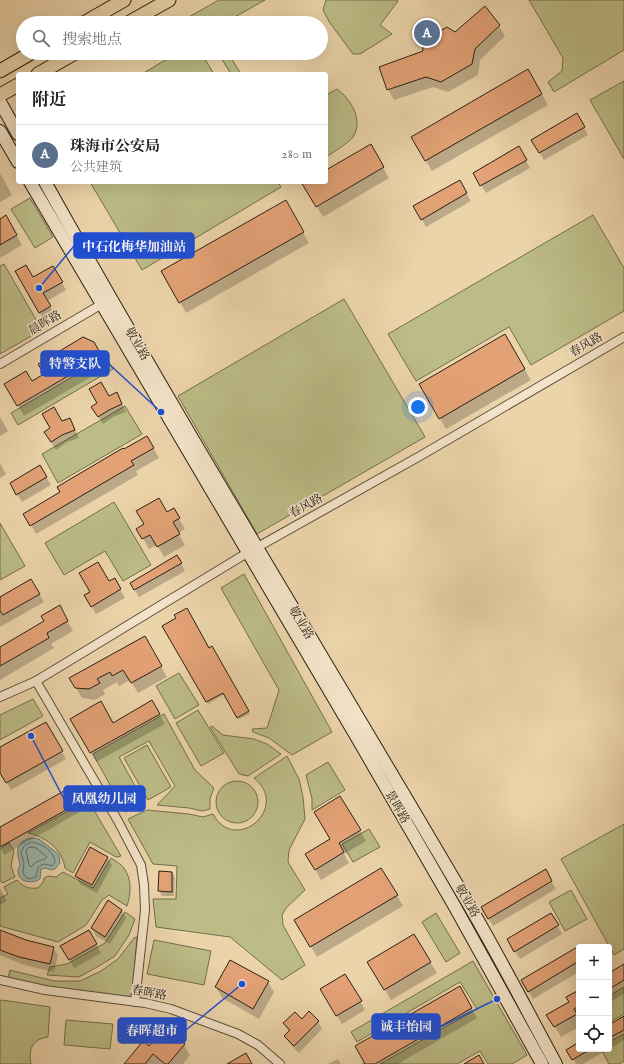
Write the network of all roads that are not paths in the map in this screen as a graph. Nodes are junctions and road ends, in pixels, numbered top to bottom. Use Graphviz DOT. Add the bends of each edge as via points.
graph roads {
  1 [pos="124,0"];
  2 [pos="169,0"];
  3 [pos="96,16"];
  4 [pos="140,16"];
  5 [pos="19,60"];
  6 [pos="63,60"];
  7 [pos="0,71"];
  8 [pos="42,72"];
  9 [pos="16,86"];
  10 [pos="0,95"];
  11 [pos="0,102"];
  12 [pos="16,130"];
  13 [pos="0,131"];
  14 [pos="16,159"];
  15 [pos="31,184"];
  16 [pos="46,184"];
  17 [pos="102,304"];
  18 [pos="624,337"];
  19 [pos="0,364"];
  20 [pos="252,550"];
  21 [pos="36,681"];
  22 [pos="0,697"];
  23 [pos="0,980"];
  24 [pos="136,1002"];
  25 [pos="280,1064"];
  26 [pos="542,1064"];
  27 [pos="556,1064"];
  1 -- 3 [label="main road"];
  2 -- 4 [label="main road"];
  5 -- 7 [label="main road"];
  6 -- 8 [label="main road"];
  9 -- 10 [label="main road"];
  11 -- 12 [label="main road"];
  13 -- 14 [label="main road"];
  15 -- 17 [label="main road, 敬业路"];
  16 -- 20 [label="main road, 敬业路"];
  17 -- 19 [label="street, 晨晖路"];
  17 -- 20 [label="main road, 敬业路"];
  18 -- 20 [label="street, 春风路"];
  20 -- 21 [label="street, 春风路"];
  20 -- 26 [label="main road, 景晖路"];
  20 -- 27 [label="main road, 敬业路" via="466,900"];
  21 -- 22 [label="street, 春风路"];
  21 -- 24 [label="street" via="141,865 145,910"];
  23 -- 24 [label="street, 春晖路" via="45,990"];
  24 -- 25 [label="street, 春晖路" via="171,1009 238,1034 258,1045"];
}
